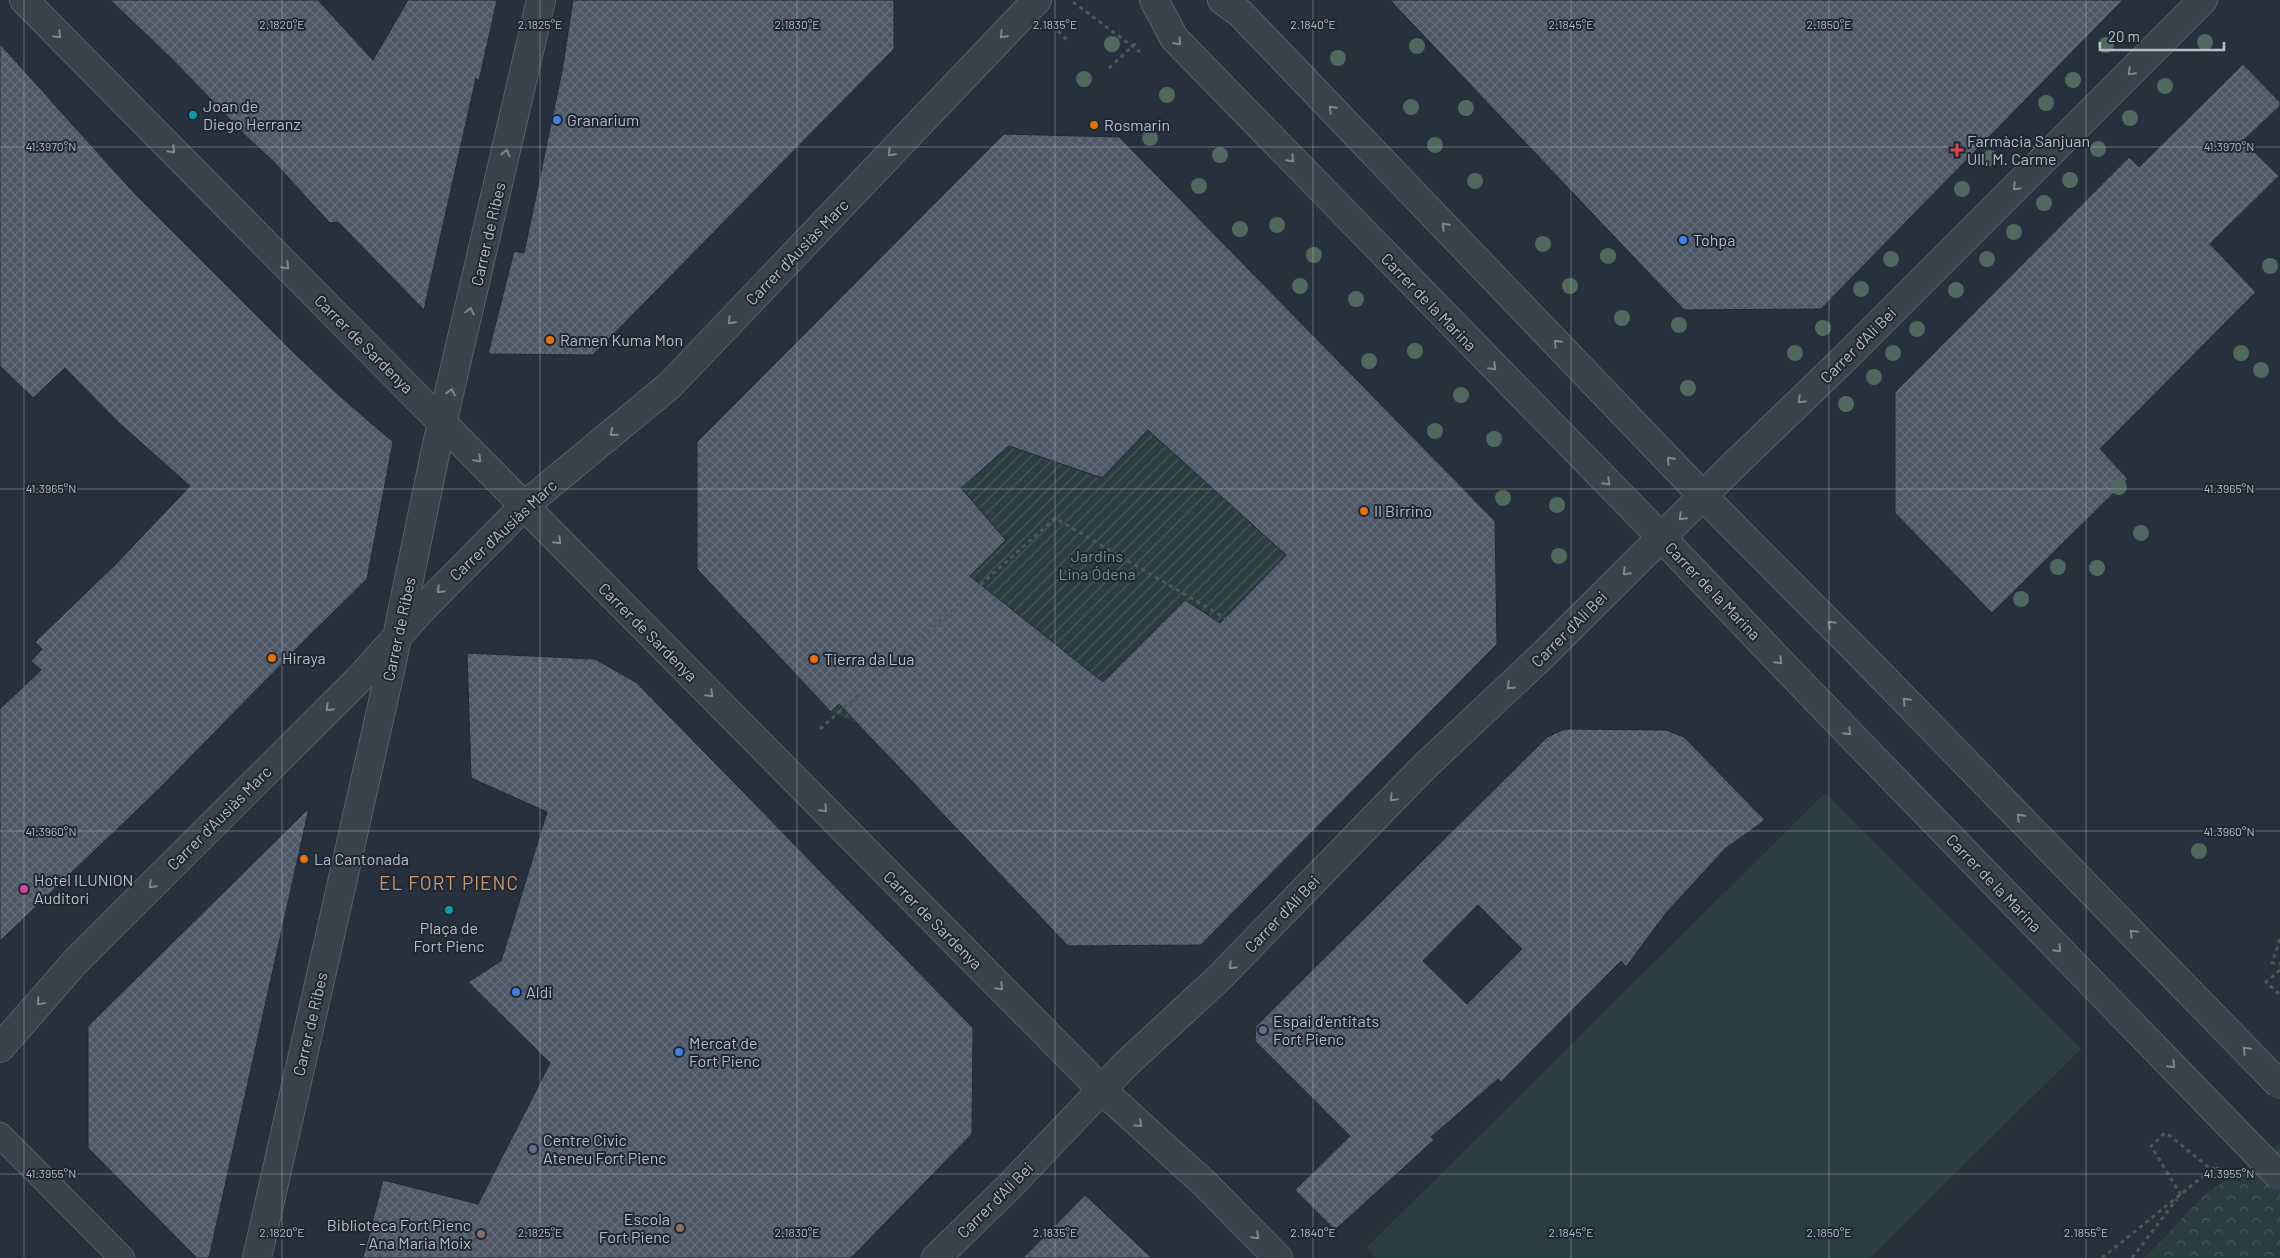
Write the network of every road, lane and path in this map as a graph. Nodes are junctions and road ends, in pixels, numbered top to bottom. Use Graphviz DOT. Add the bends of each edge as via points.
graph roads {
  1 [pos="24,0"];
  2 [pos="542,0"];
  3 [pos="1037,0"];
  4 [pos="1072,0"];
  5 [pos="1154,0"];
  6 [pos="1222,0"];
  7 [pos="2202,0"];
  8 [pos="1052,25"];
  9 [pos="1066,40"];
  10 [pos="1138,41"];
  11 [pos="1130,47"];
  12 [pos="1144,55"];
  13 [pos="1109,68"];
  14 [pos="443,424"];
  15 [pos="1703,496"];
  16 [pos="524,506"];
  17 [pos="1661,538"];
  18 [pos="1225,618"];
  19 [pos="398,636"];
  20 [pos="820,729"];
  21 [pos="2280,940"];
  22 [pos="2280,964"];
  23 [pos="2280,970"];
  24 [pos="2280,995"];
  25 [pos="0,1048"];
  26 [pos="2280,1085"];
  27 [pos="1103,1091"];
  28 [pos="0,1135"];
  29 [pos="2218,1159"];
  30 [pos="2212,1170"];
  31 [pos="2280,1177"];
  32 [pos="2181,1195"];
  33 [pos="122,1258"];
  34 [pos="257,1258"];
  35 [pos="936,1258"];
  36 [pos="1278,1258"];
  37 [pos="2102,1258"];
  38 [pos="2132,1258"];
  1 -- 14 [label="street, Carrer de Sardenya, one-way"];
  14 -- 2 [label="street, Carrer de Ribes, one-way"];
  3 -- 16 [label="street, Carrer d'Ausiàs Marc, one-way" via="670,385"];
  4 -- 11 [label="path"];
  5 -- 17 [label="street, Carrer de la Marina, one-way" via="1174,38"];
  15 -- 6 [label="street, one-way" via="1240,13"];
  7 -- 15 [label="street, Carrer d'Alí Bei, one-way"];
  8 -- 9 [label="path"];
  10 -- 11 [label="path"];
  11 -- 12 [label="path"];
  11 -- 13 [label="path"];
  14 -- 16 [label="street, Carrer de Sardenya, one-way"];
  14 -- 19 [label="street, Carrer de Ribes"];
  15 -- 17 [label="street, Carrer d'Alí Bei, one-way"];
  26 -- 15 [label="street, one-way, bridge"];
  16 -- 19 [label="street, Carrer d'Ausiàs Marc, one-way"];
  16 -- 27 [label="street, Carrer de Sardenya, one-way"];
  17 -- 27 [label="street, Carrer d'Alí Bei, one-way" via="1424,767 1230,968 1126,1064"];
  17 -- 31 [label="street, Carrer de la Marina, one-way, bridge"];
  18 -- 20 [label="path" via="1055,518"];
  19 -- 25 [label="street, Carrer d'Ausiàs Marc, one-way" via="358,680 76,961"];
  19 -- 34 [label="street, Carrer de Ribes"];
  21 -- 22 [label="path" via="2272,963"];
  23 -- 24 [label="path" via="2266,982"];
  27 -- 35 [label="street, Carrer d'Alí Bei"];
  27 -- 36 [label="street, Carrer de Sardenya, one-way" via="1204,1183"];
  28 -- 33 [label="street"];
  29 -- 30 [label="path"];
  30 -- 32 [label="path"];
  30 -- 32 [label="path" via="2169,1134 2161,1135 2151,1146"];
  32 -- 37 [label="path"];
  32 -- 38 [label="path"];
}
